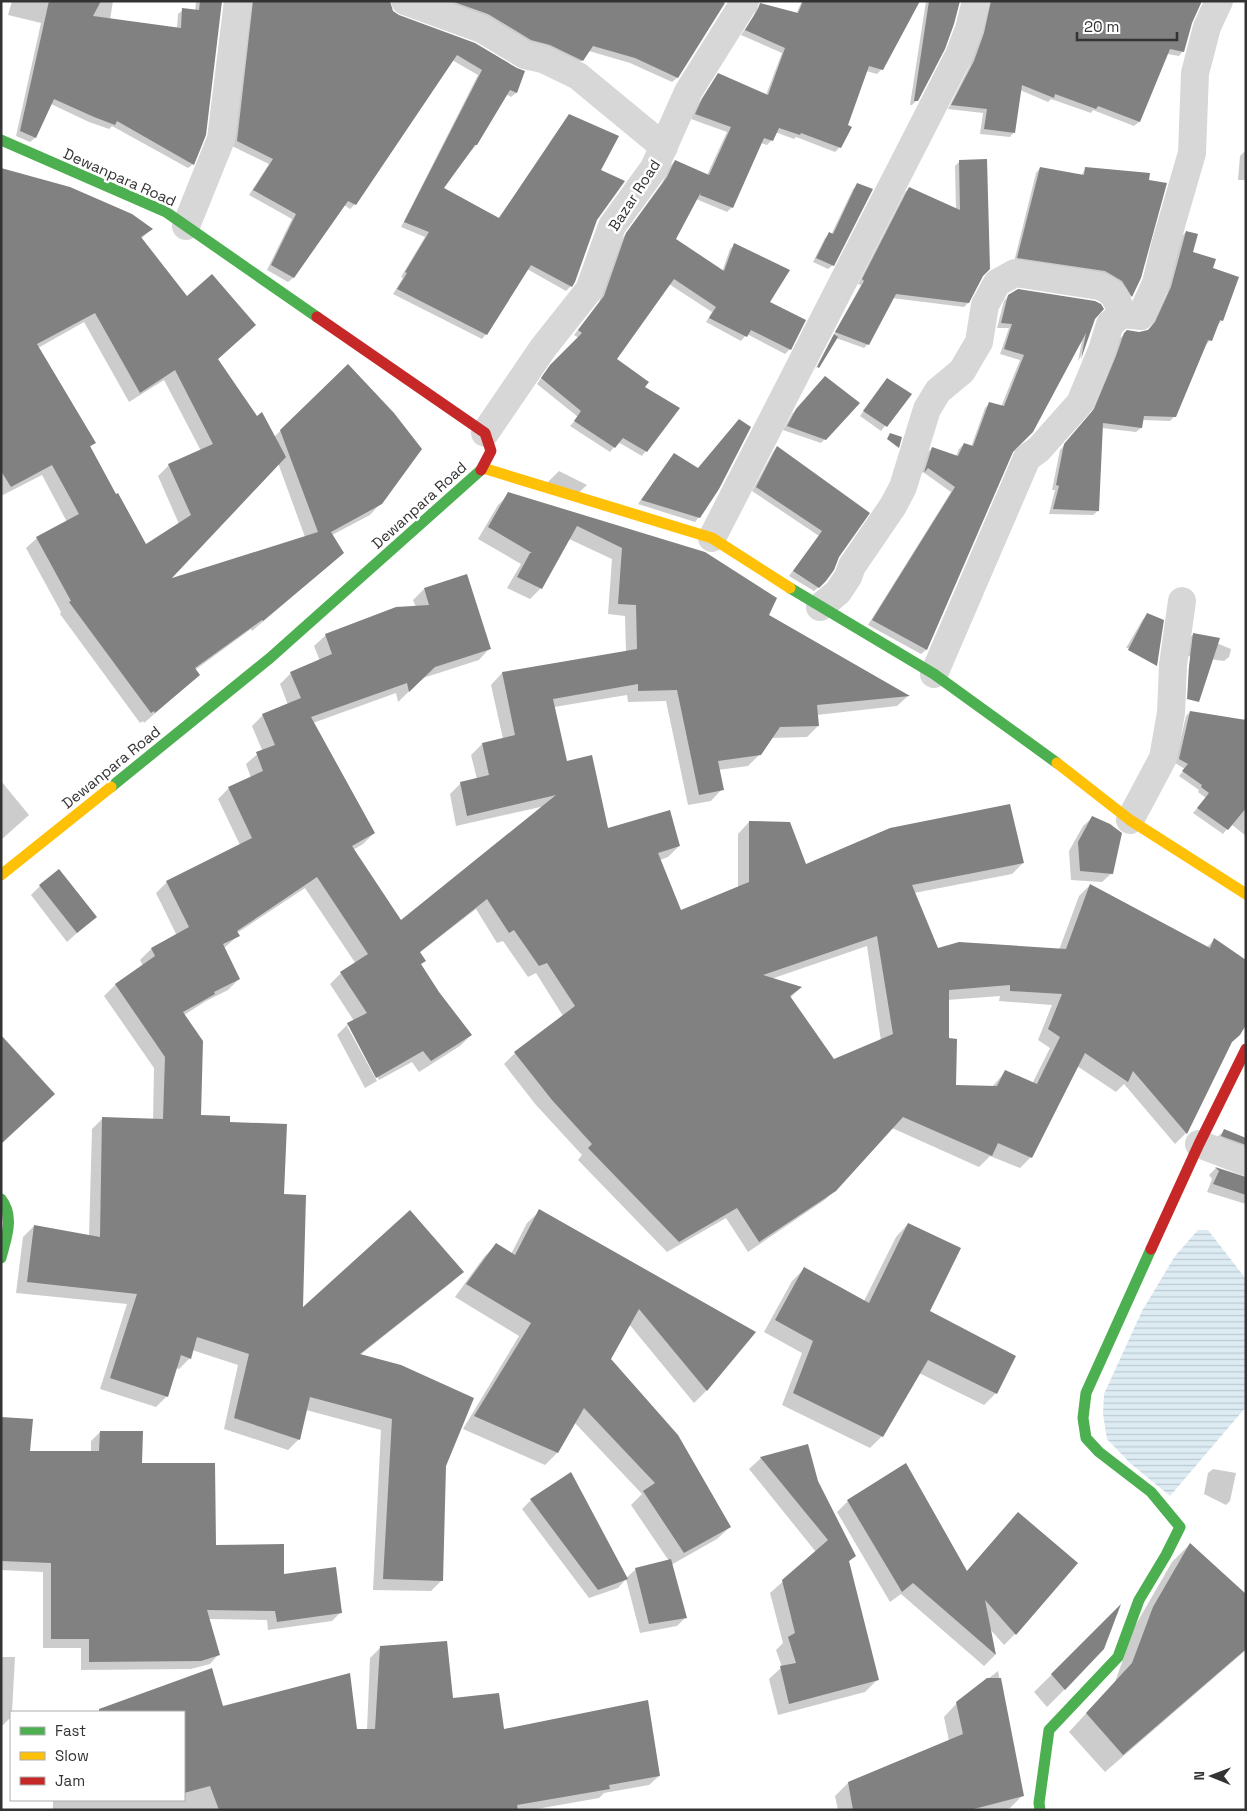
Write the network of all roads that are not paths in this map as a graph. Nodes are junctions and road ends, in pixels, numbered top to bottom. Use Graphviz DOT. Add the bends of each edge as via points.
graph roads {
  1 [pos="238,1"];
  2 [pos="405,1"];
  3 [pos="745,1"];
  4 [pos="976,1"];
  5 [pos="1219,1"];
  6 [pos="1,140"];
  7 [pos="664,147"];
  8 [pos="186,226"];
  9 [pos="1122,314"];
  10 [pos="485,433"];
  11 [pos="483,468"];
  12 [pos="712,538"];
  13 [pos="1182,601"];
  14 [pos="820,607"];
  15 [pos="934,674"];
  16 [pos="1130,820"];
  17 [pos="1,875"];
  18 [pos="1246,894"];
  19 [pos="1246,1049"];
  20 [pos="1199,1144"];
  21 [pos="1246,1162"];
  22 [pos="1,1199"];
  23 [pos="1,1258"];
  24 [pos="1040,1810"];
  1 -- 8 [label="street" via="221,140"];
  2 -- 7 [label="street" via="482,29 525,55 543,59 578,76"];
  3 -- 7 [label="street, Bazar Road" via="688,92"];
  4 -- 12 [label="street" via="959,55"];
  5 -- 9 [label="street" via="1207,27 1195,73 1192,153 1156,283 1141,316"];
  6 -- 8 [label="street, Dewanpara Road" via="166,212"];
  7 -- 10 [label="street, Bazar Road" via="654,168 612,226 589,290 543,348"];
  8 -- 10 [label="street, Dewanpara Road"];
  9 -- 14 [label="street" via="1116,296 1099,286 1015,273 997,284 985,304 979,342 962,371 938,391 927,409 903,487 838,592"];
  9 -- 15 [label="street" via="1110,324 1080,403 1027,458"];
  10 -- 11 [label="street, Dewanpara Road" via="491,451"];
  11 -- 12 [label="street"];
  11 -- 17 [label="street, Dewanpara Road" via="270,658"];
  12 -- 14 [label="street"];
  13 -- 16 [label="street" via="1173,665 1171,713 1163,758"];
  14 -- 15 [label="street"];
  15 -- 16 [label="street" via="1035,746"];
  16 -- 18 [label="street"];
  19 -- 20 [label="street"];
  20 -- 21 [label="street"];
  20 -- 24 [label="street" via="1086,1392 1083,1418 1086,1438 1151,1492 1180,1527 1139,1600 1118,1657 1049,1730"];
  22 -- 23 [label="street" via="10,1215"];
}
